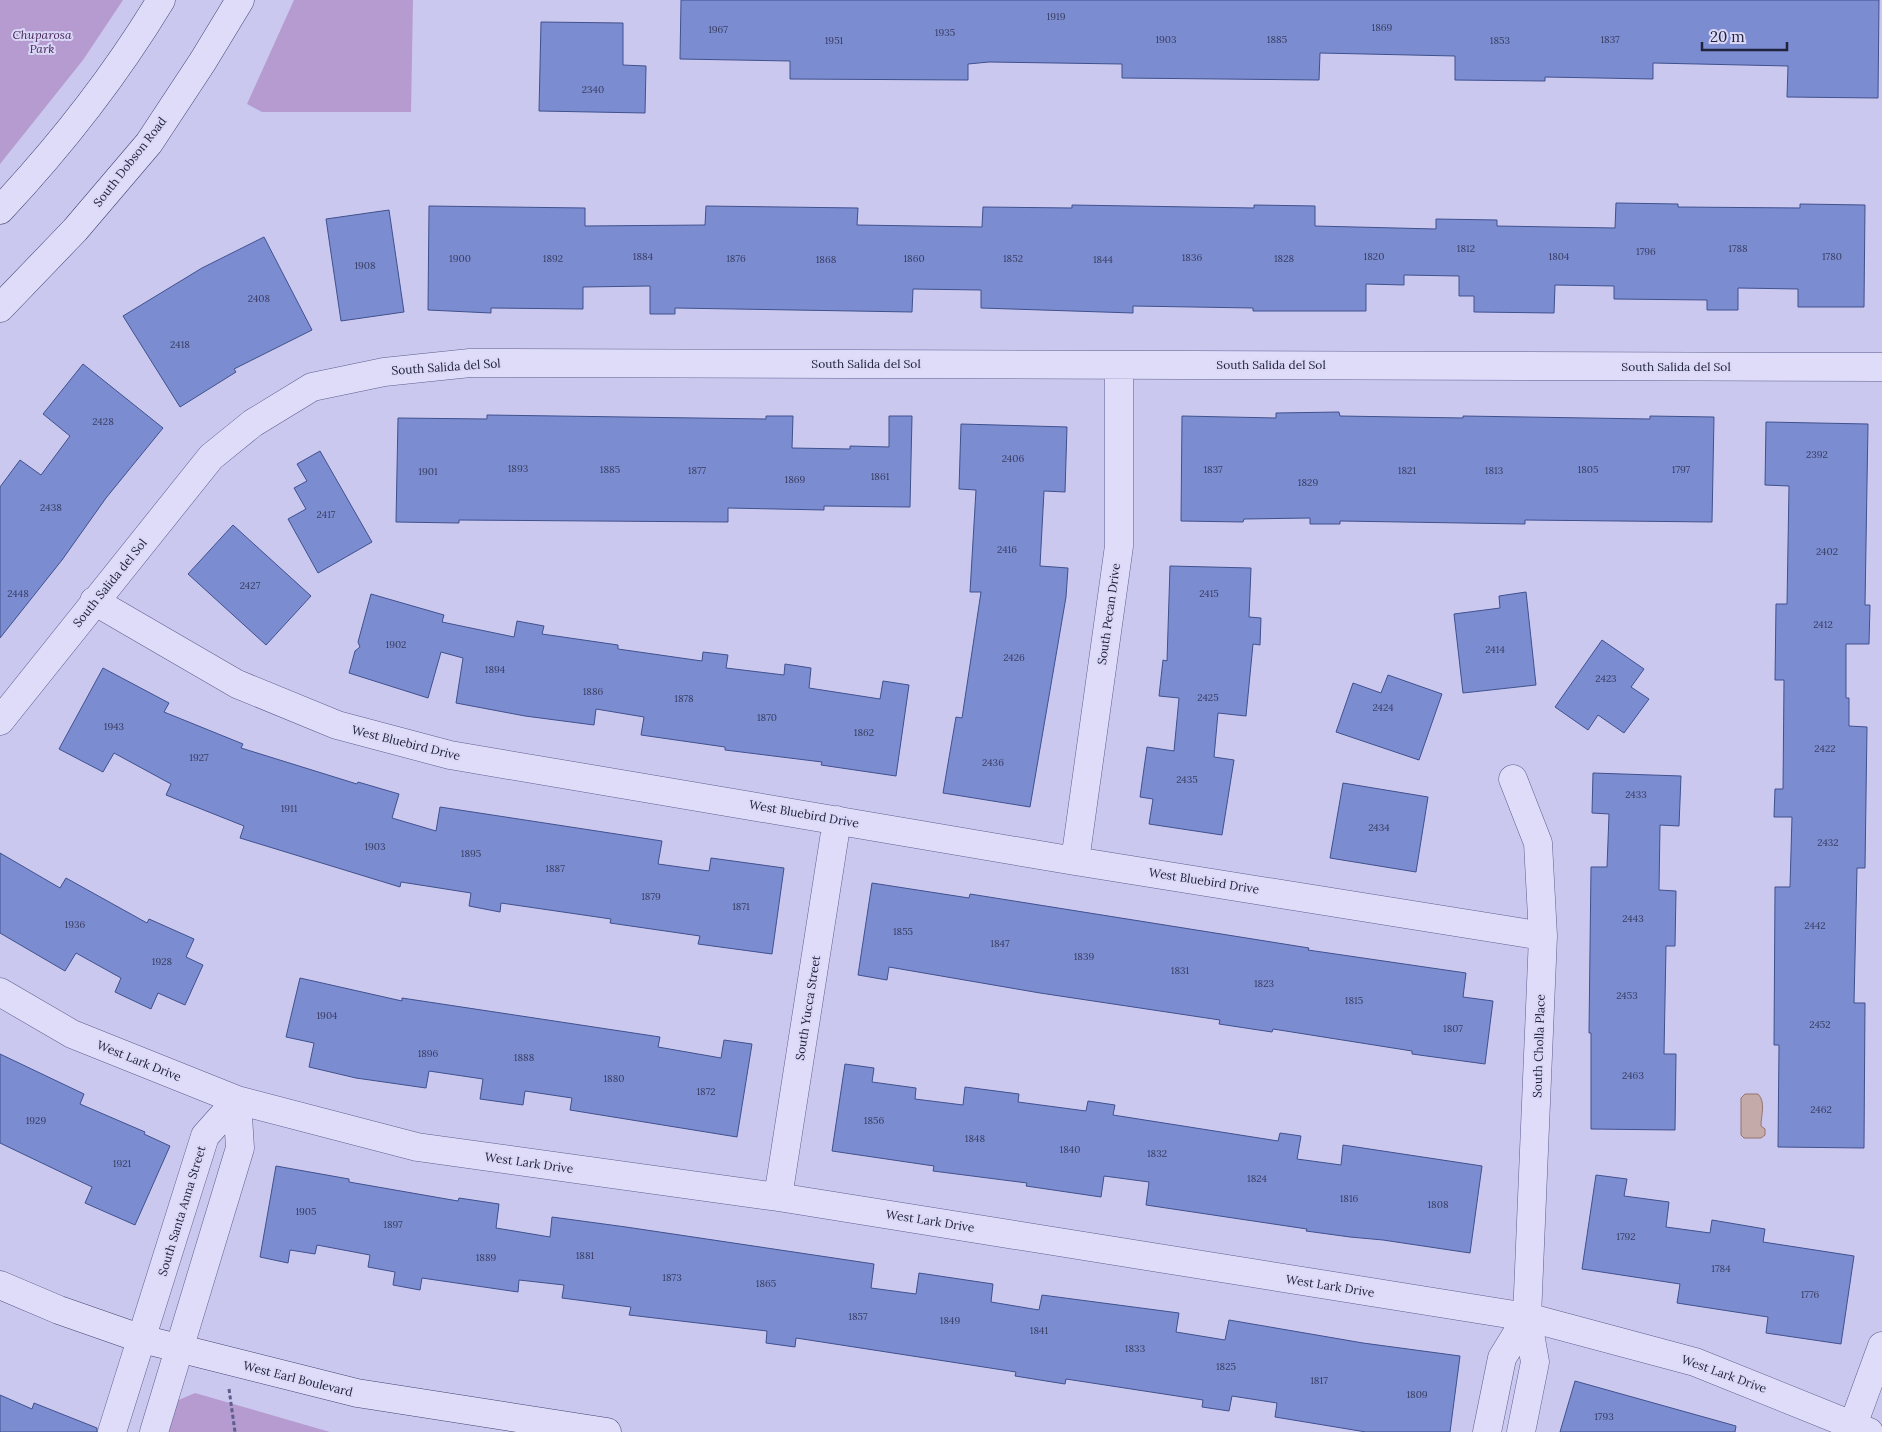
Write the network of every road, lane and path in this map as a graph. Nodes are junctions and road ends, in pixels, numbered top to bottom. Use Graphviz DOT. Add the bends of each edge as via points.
graph roads {
  1 [pos="161,0"];
  2 [pos="240,0"];
  3 [pos="0,210"];
  4 [pos="0,308"];
  5 [pos="1120,365"];
  6 [pos="1882,367"];
  7 [pos="94,601"];
  8 [pos="0,721"];
  9 [pos="1513,780"];
  10 [pos="837,820"];
  11 [pos="1075,861"];
  12 [pos="1543,936"];
  13 [pos="0,992"];
  14 [pos="237,1100"];
  15 [pos="778,1197"];
  16 [pos="0,1284"];
  17 [pos="1527,1317"];
  18 [pos="142,1339"];
  19 [pos="1882,1346"];
  20 [pos="179,1350"];
  21 [pos="226,1361"];
  22 [pos="1861,1428"];
  23 [pos="112,1432"];
  24 [pos="154,1432"];
  25 [pos="235,1432"];
  26 [pos="607,1432"];
  27 [pos="1487,1432"];
  28 [pos="1521,1432"];
  1 -- 3 [label="street" via="135,43 76,125"];
  2 -- 4 [label="street, South Dobson Road" via="204,61 149,142 75,230"];
  5 -- 6 [label="street, South Salida del Sol"];
  5 -- 7 [label="street, South Salida del Sol" via="470,363 384,372 312,387 253,423 211,457"];
  5 -- 11 [label="street, South Pecan Drive" via="1119,546"];
  7 -- 8 [label="street, South Salida del Sol"];
  7 -- 10 [label="street, West Bluebird Drive" via="237,684 337,725 450,755"];
  9 -- 12 [label="street, South Cholla Place" via="1538,843"];
  10 -- 11 [label="street, West Bluebird Drive"];
  10 -- 15 [label="street, South Yucca Street"];
  11 -- 12 [label="street, West Bluebird Drive"];
  12 -- 17 [label="street, South Cholla Place"];
  13 -- 14 [label="street, West Lark Drive" via="72,1034"];
  14 -- 15 [label="street, West Lark Drive" via="417,1147"];
  14 -- 18 [label="street, South Santa Anna Street" via="205,1136"];
  14 -- 20 [label="street" via="240,1148"];
  15 -- 17 [label="street, West Lark Drive"];
  16 -- 18 [label="street, West Earl Boulevard" via="59,1310"];
  17 -- 22 [label="street, West Lark Drive" via="1695,1362"];
  17 -- 27 [label="street, South Cholla Place" via="1502,1358"];
  17 -- 28 [label="street, South Cholla Place" via="1535,1362"];
  18 -- 20 [label="street, West Earl Boulevard"];
  18 -- 23 [label="street, South Santa Anna Street"];
  19 -- 22 [label="street"];
  20 -- 21 [label="street, West Earl Boulevard"];
  20 -- 24 [label="street"];
  21 -- 25 [label="path"];
  21 -- 26 [label="street, West Earl Boulevard" via="357,1393"];
}
